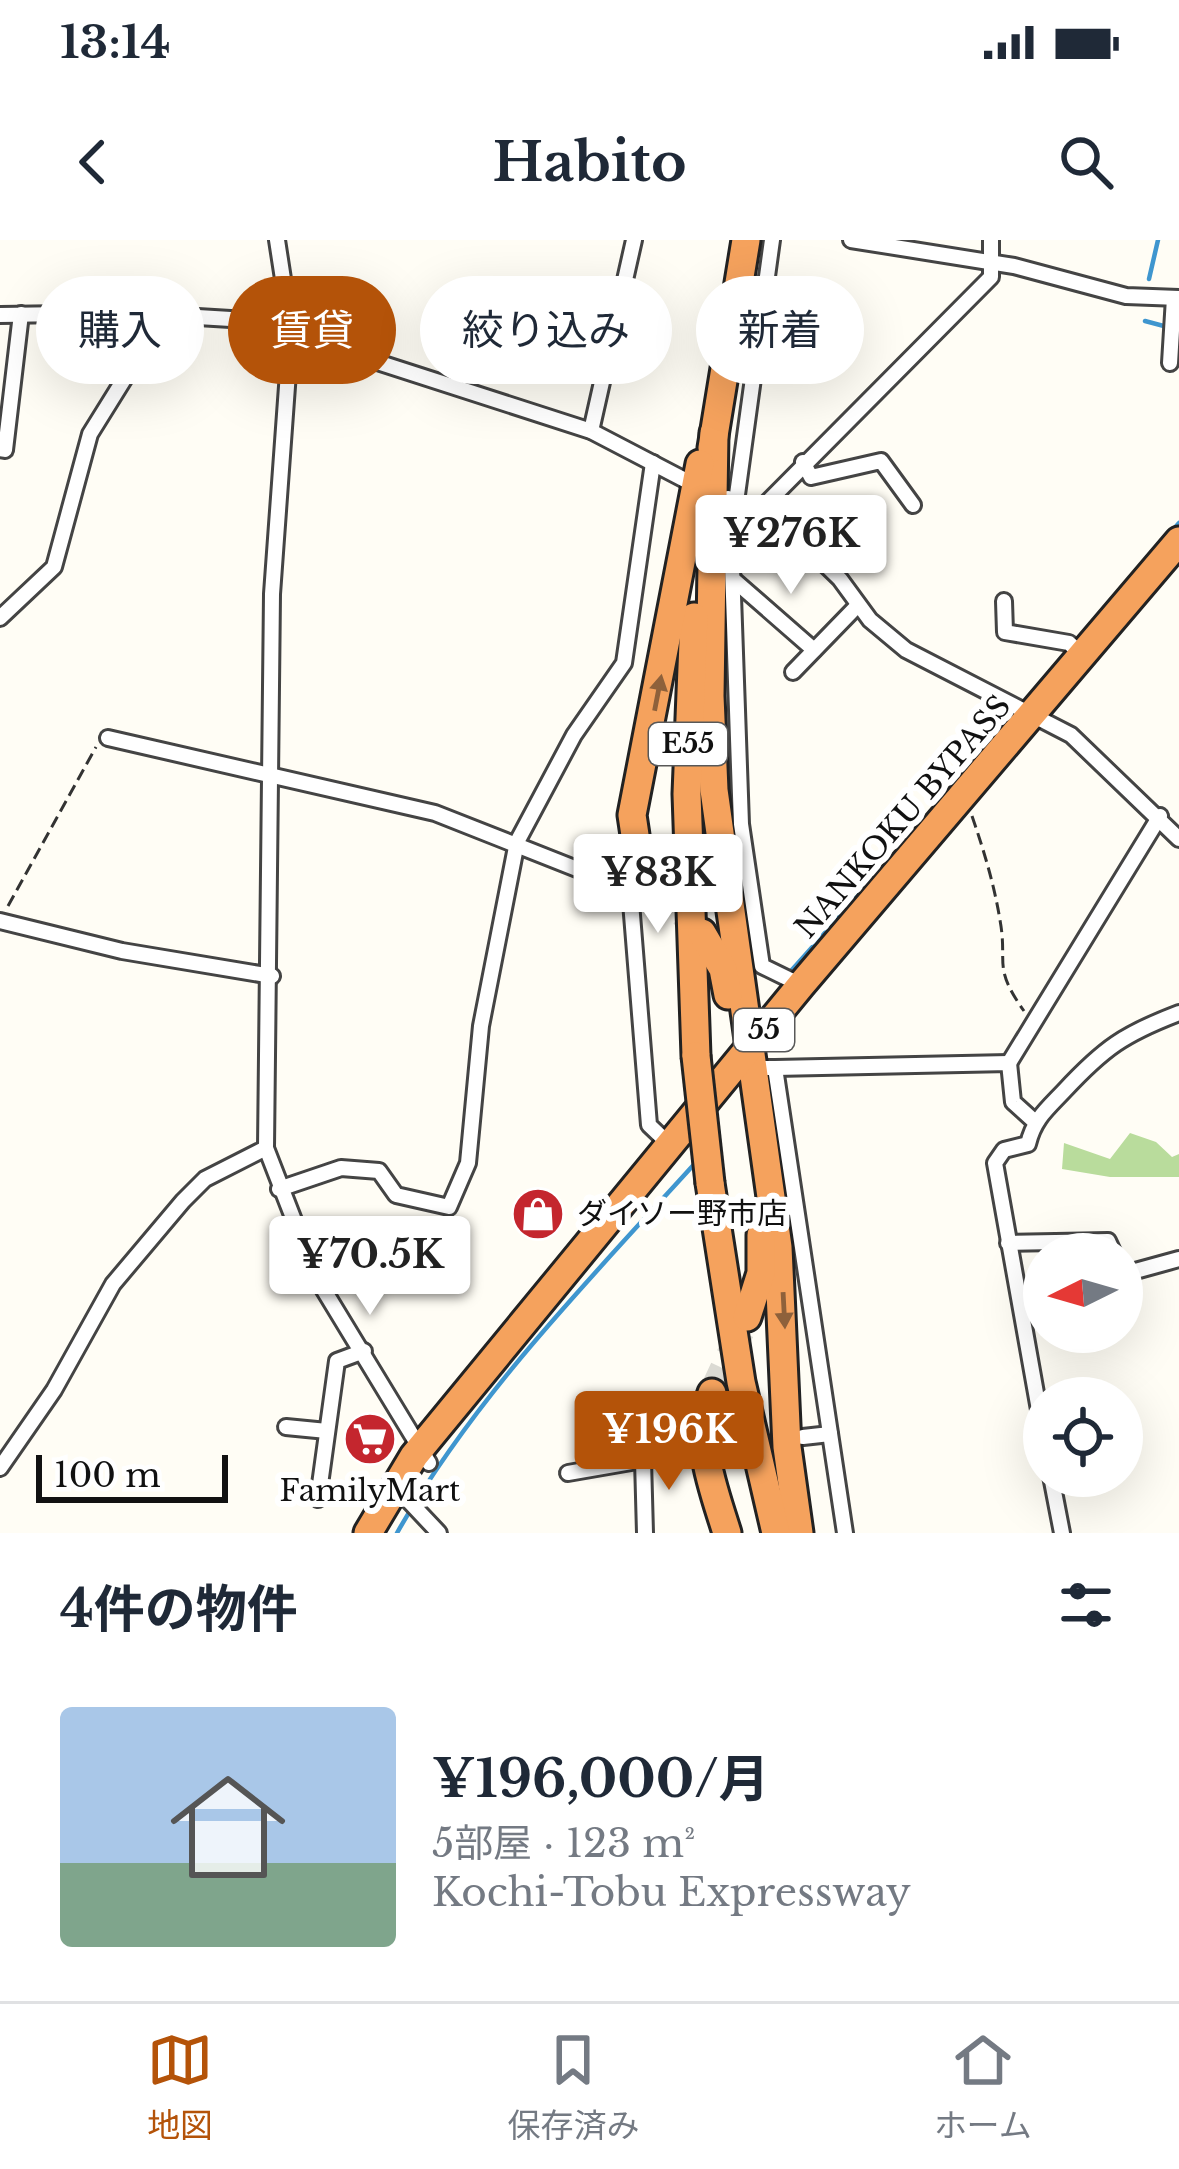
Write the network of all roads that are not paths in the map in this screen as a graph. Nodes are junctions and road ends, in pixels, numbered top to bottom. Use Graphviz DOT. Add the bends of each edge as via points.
graph roads {
  1 [pos="277,240"];
  2 [pos="634,240"];
  3 [pos="746,240"];
  4 [pos="772,240"];
  5 [pos="851,240"];
  6 [pos="991,240"];
  7 [pos="992,263"];
  8 [pos="283,276"];
  9 [pos="739,276"];
  10 [pos="1177,298"];
  11 [pos="21,314"];
  12 [pos="36,314"];
  13 [pos="0,315"];
  14 [pos="1170,363"];
  15 [pos="396,366"];
  16 [pos="7,374"];
  17 [pos="121,384"];
  18 [pos="287,384"];
  19 [pos="717,384"];
  20 [pos="721,384"];
  21 [pos="590,431"];
  22 [pos="714,433"];
  23 [pos="0,448"];
  24 [pos="803,462"];
  25 [pos="653,463"];
  26 [pos="685,480"];
  27 [pos="913,505"];
  28 [pos="754,510"];
  29 [pos="1179,541"];
  30 [pos="1179,568"];
  31 [pos="735,581"];
  32 [pos="1004,601"];
  33 [pos="858,605"];
  34 [pos="0,618"];
  35 [pos="814,650"];
  36 [pos="1084,656"];
  37 [pos="793,672"];
  38 [pos="1034,714"];
  39 [pos="108,738"];
  40 [pos="268,775"];
  41 [pos="1160,816"];
  42 [pos="1179,839"];
  43 [pos="518,842"];
  44 [pos="654,885"];
  45 [pos="1,920"];
  46 [pos="702,933"];
  47 [pos="272,976"];
  48 [pos="801,985"];
  49 [pos="1179,1013"];
  50 [pos="1009,1063"];
  51 [pos="752,1067"];
  52 [pos="1034,1121"];
  53 [pos="671,1146"];
  54 [pos="266,1148"];
  55 [pos="279,1189"];
  56 [pos="1008,1243"];
  57 [pos="1023,1243"];
  58 [pos="1179,1259"];
  59 [pos="1143,1269"];
  60 [pos="747,1317"];
  61 [pos="364,1352"];
  62 [pos="1033,1377"];
  63 [pos="712,1393"];
  64 [pos="286,1427"];
  65 [pos="327,1431"];
  66 [pos="830,1434"];
  67 [pos="803,1437"];
  68 [pos="692,1452"];
  69 [pos="424,1456"];
  70 [pos="644,1460"];
  71 [pos="0,1468"];
  72 [pos="568,1473"];
  73 [pos="1055,1497"];
  74 [pos="318,1498"];
  75 [pos="412,1504"];
  76 [pos="368,1533"];
  77 [pos="385,1533"];
  78 [pos="439,1533"];
  79 [pos="645,1533"];
  80 [pos="727,1533"];
  81 [pos="776,1533"];
  82 [pos="799,1533"];
  83 [pos="845,1533"];
  84 [pos="1062,1533"];
  1 -- 8 [label="street"];
  2 -- 21 [label="street"];
  3 -- 9 [label="highway, E55"];
  4 -- 28 [label="street" via="732,500"];
  5 -- 7 [label="street"];
  6 -- 7 [label="street"];
  7 -- 10 [label="street" via="1126,296"];
  7 -- 24 [label="street" via="992,277"];
  10 -- 14 [label="street"];
  11 -- 12 [label="street"];
  11 -- 13 [label="street"];
  11 -- 16 [label="street"];
  15 -- 21 [label="street"];
  16 -- 23 [label="street"];
  17 -- 34 [label="street" via="90,434 54,567"];
  18 -- 40 [label="street"];
  44 -- 19 [label="highway, one-way" via="635,851 632,815"];
  20 -- 22 [label="highway, E55"];
  21 -- 25 [label="street"];
  22 -- 51 [label="highway" via="714,790"];
  22 -- 81 [label="highway, E55, bridge" via="689,698 696,1056 741,1382"];
  24 -- 27 [label="street" via="811,477 881,461"];
  24 -- 28 [label="street"];
  25 -- 26 [label="street"];
  25 -- 43 [label="street" via="631,663 563,753"];
  28 -- 31 [label="street" via="731,539"];
  28 -- 33 [label="street" via="822,560"];
  29 -- 36 [label="highway, NANKOKU BYPASS / 55"];
  30 -- 38 [label="highway, NANKOKU BYPASS / 55"];
  31 -- 35 [label="street"];
  31 -- 48 [label="street" via="730,668 762,967"];
  32 -- 36 [label="street" via="1005,632 1069,643"];
  33 -- 35 [label="street"];
  33 -- 38 [label="street" via="906,650"];
  35 -- 37 [label="street"];
  36 -- 38 [label="highway, NANKOKU BYPASS / 55"];
  38 -- 41 [label="street"];
  38 -- 48 [label="highway, NANKOKU BYPASS / 55"];
  38 -- 51 [label="highway, NANKOKU BYPASS / 55" via="971,813"];
  39 -- 40 [label="street"];
  40 -- 43 [label="street" via="377,796"];
  40 -- 47 [label="street"];
  41 -- 42 [label="street"];
  41 -- 50 [label="street"];
  43 -- 53 [label="street" via="630,890 649,1125"];
  43 -- 55 [label="street" via="481,1026 468,1162 449,1207 396,1195 379,1171 341,1168"];
  45 -- 47 [label="street"];
  46 -- 51 [label="highway" via="723,969"];
  47 -- 54 [label="street"];
  48 -- 51 [label="highway, NANKOKU BYPASS / 55"];
  49 -- 52 [label="street" via="1095,1055"];
  50 -- 51 [label="street"];
  50 -- 52 [label="street" via="1013,1102"];
  51 -- 53 [label="highway, NANKOKU BYPASS / 55"];
  51 -- 60 [label="highway" via="762,1251"];
  51 -- 66 [label="street"];
  51 -- 69 [label="highway, NANKOKU BYPASS / 55"];
  51 -- 82 [label="highway, one-way" via="783,1291 787,1447"];
  52 -- 56 [label="street" via="1028,1144 1004,1150 995,1163"];
  53 -- 69 [label="highway, NANKOKU BYPASS / 55"];
  54 -- 55 [label="street"];
  54 -- 71 [label="street" via="205,1179 113,1285"];
  55 -- 61 [label="street" via="316,1277"];
  56 -- 57 [label="street"];
  56 -- 62 [label="street"];
  58 -- 59 [label="street"];
  61 -- 65 [label="street" via="337,1361"];
  61 -- 69 [label="street"];
  63 -- 80 [label="highway" via="705,1455"];
  64 -- 65 [label="street"];
  65 -- 74 [label="street"];
  66 -- 67 [label="street"];
  66 -- 83 [label="street"];
  68 -- 70 [label="street"];
  69 -- 75 [label="highway, NANKOKU BYPASS / 55"];
  69 -- 76 [label="highway, NANKOKU BYPASS / 55"];
  70 -- 72 [label="street"];
  70 -- 79 [label="street"];
  73 -- 84 [label="street"];
  75 -- 77 [label="highway, NANKOKU BYPASS / 55"];
  75 -- 78 [label="street"];
}
